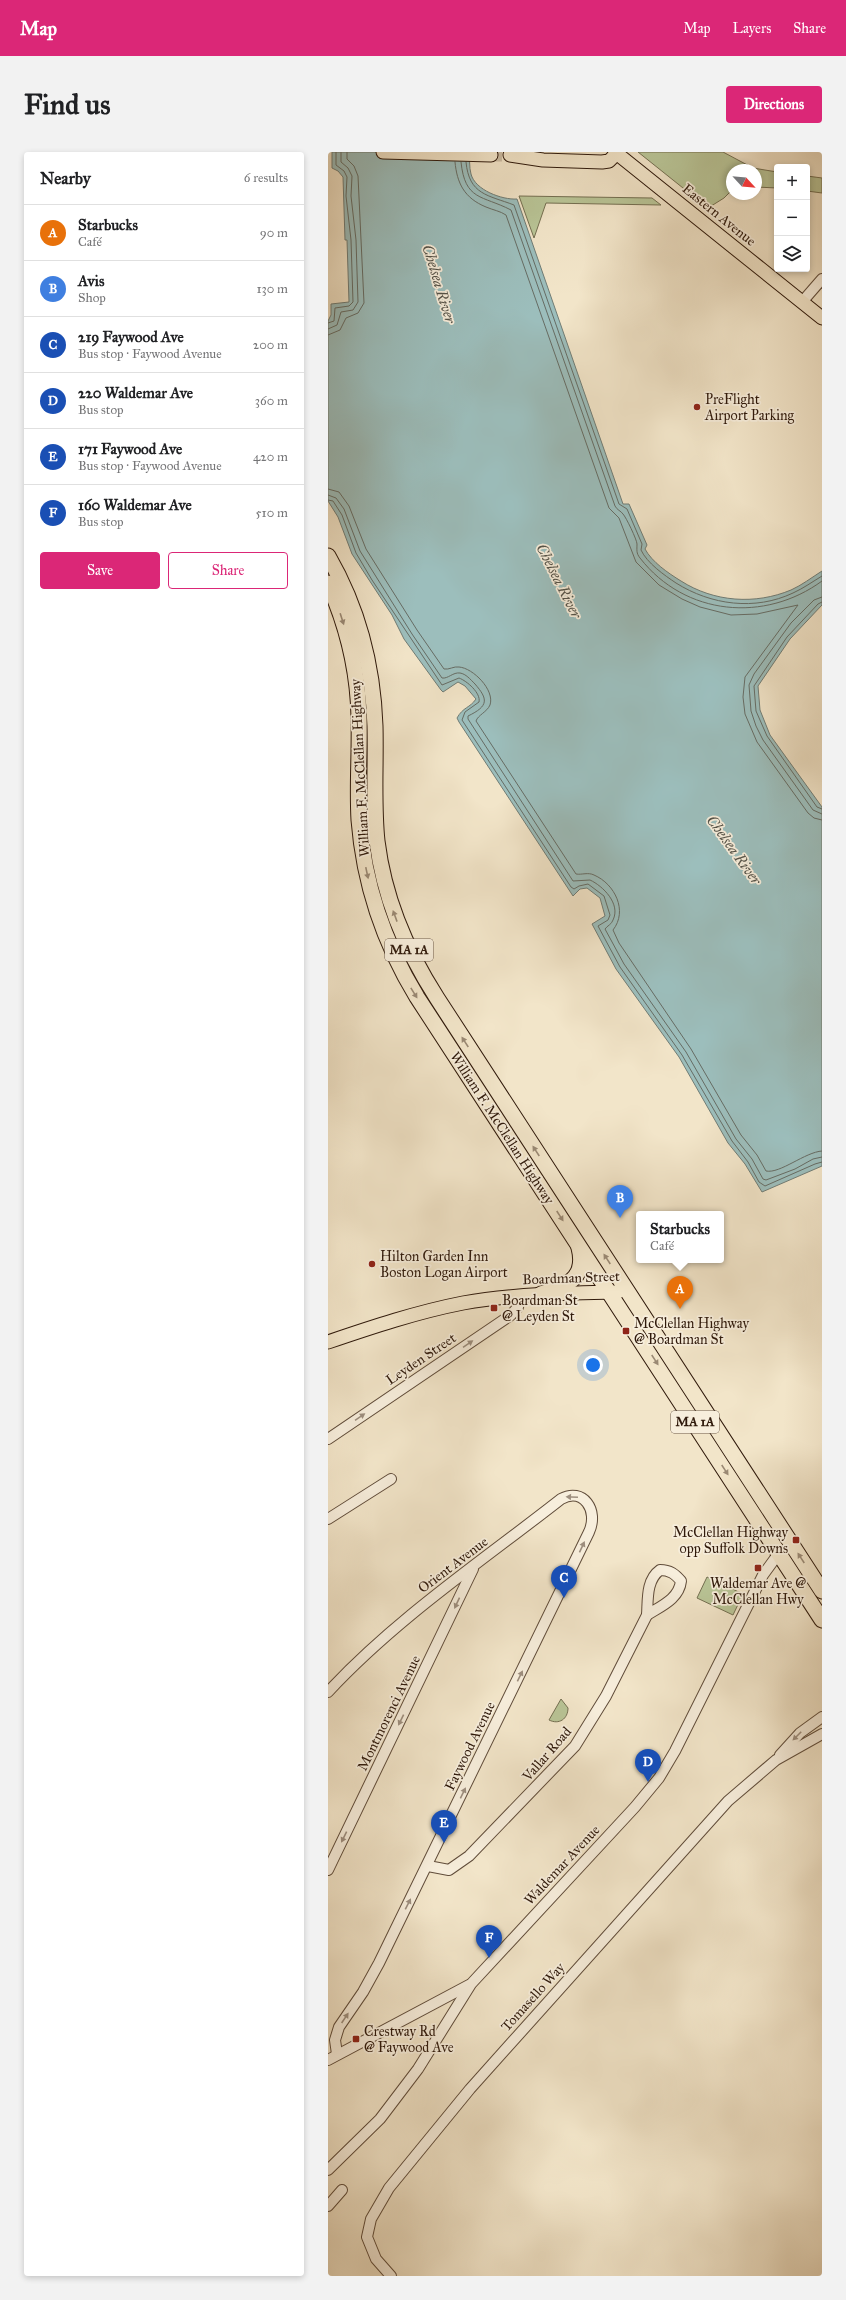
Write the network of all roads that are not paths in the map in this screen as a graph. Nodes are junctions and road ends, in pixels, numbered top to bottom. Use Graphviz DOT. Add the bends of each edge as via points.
graph roads {
  1 [pos="383,152"];
  2 [pos="591,152"];
  3 [pos="615,155"];
  4 [pos="551,156"];
  5 [pos="822,279"];
  6 [pos="802,302"];
  7 [pos="822,318"];
  8 [pos="328,556"];
  9 [pos="328,583"];
  10 [pos="578,1243"];
  11 [pos="611,1292"];
  12 [pos="629,1292"];
  13 [pos="541,1294"];
  14 [pos="521,1296"];
  15 [pos="328,1342"];
  16 [pos="328,1439"];
  17 [pos="391,1479"];
  18 [pos="328,1519"];
  19 [pos="593,1523"];
  20 [pos="778,1552"];
  21 [pos="474,1568"];
  22 [pos="822,1591"];
  23 [pos="647,1615"];
  24 [pos="822,1620"];
  25 [pos="328,1692"];
  26 [pos="822,1717"];
  27 [pos="822,1734"];
  28 [pos="776,1760"];
  29 [pos="428,1866"];
  30 [pos="328,1870"];
  31 [pos="471,1984"];
  32 [pos="337,2054"];
  33 [pos="328,2060"];
  34 [pos="328,2170"];
  35 [pos="342,2190"];
  36 [pos="328,2206"];
  37 [pos="391,2276"];
  1 -- 4 [label="main road"];
  2 -- 4 [label="main road"];
  3 -- 4 [label="main road"];
  3 -- 6 [label="main road, Eastern Avenue"];
  5 -- 6 [label="street"];
  6 -- 7 [label="main road, Eastern Avenue"];
  12 -- 8 [label="highway, William F. McClellan Highway / MA 1A, one-way" via="429,985 400,928 385,882 377,840 375,726 369,668 351,606"];
  9 -- 10 [label="highway, William F. McClellan Highway / MA 1A, one-way" via="346,630 355,673 359,717 360,833 369,883 383,930 417,997"];
  10 -- 11 [label="highway, William F. McClellan Highway / MA 1A"];
  10 -- 13 [label="highway" via="582,1263 578,1275 570,1282"];
  11 -- 12 [label="main road, Boardman Street"];
  11 -- 13 [label="main road, Boardman Street"];
  11 -- 20 [label="highway, William F. McClellan Highway / MA 1A, one-way"];
  22 -- 12 [label="highway, William F. McClellan Highway / MA 1A, one-way"];
  13 -- 14 [label="main road, Boardman Street"];
  14 -- 15 [label="main road, Boardman Street" via="464,1303 427,1311"];
  16 -- 14 [label="street, Leyden Street, one-way" via="511,1315 518,1307"];
  17 -- 18 [label="street"];
  19 -- 21 [label="street, Orient Avenue, one-way" via="593,1513 587,1503 574,1496 564,1497"];
  29 -- 19 [label="street, Faywood Avenue, one-way"];
  20 -- 24 [label="highway, William F. McClellan Highway / MA 1A"];
  20 -- 31 [label="street, Waldemar Avenue" via="761,1580 678,1746 658,1778 635,1807"];
  21 -- 25 [label="street, Orient Avenue" via="391,1631"];
  21 -- 30 [label="street, Montmorenci Avenue, one-way"];
  23 -- 29 [label="street, Vallar Road" via="606,1696 575,1746 469,1856 449,1870"];
  26 -- 28 [label="street, Tomasello Way, one-way" via="800,1733"];
  27 -- 28 [label="street, Tomasello Way"];
  28 -- 37 [label="street, Tomasello Way" via="743,1786 714,1817 470,2089 399,2174 371,2219 368,2237 376,2259"];
  32 -- 29 [label="street, Faywood Avenue, one-way" via="339,2026 366,1986"];
  31 -- 32 [label="street"];
  31 -- 34 [label="street, Waldemar Avenue" via="418,2069 399,2094 365,2134"];
  32 -- 33 [label="street"];
  35 -- 36 [label="street"];
}
